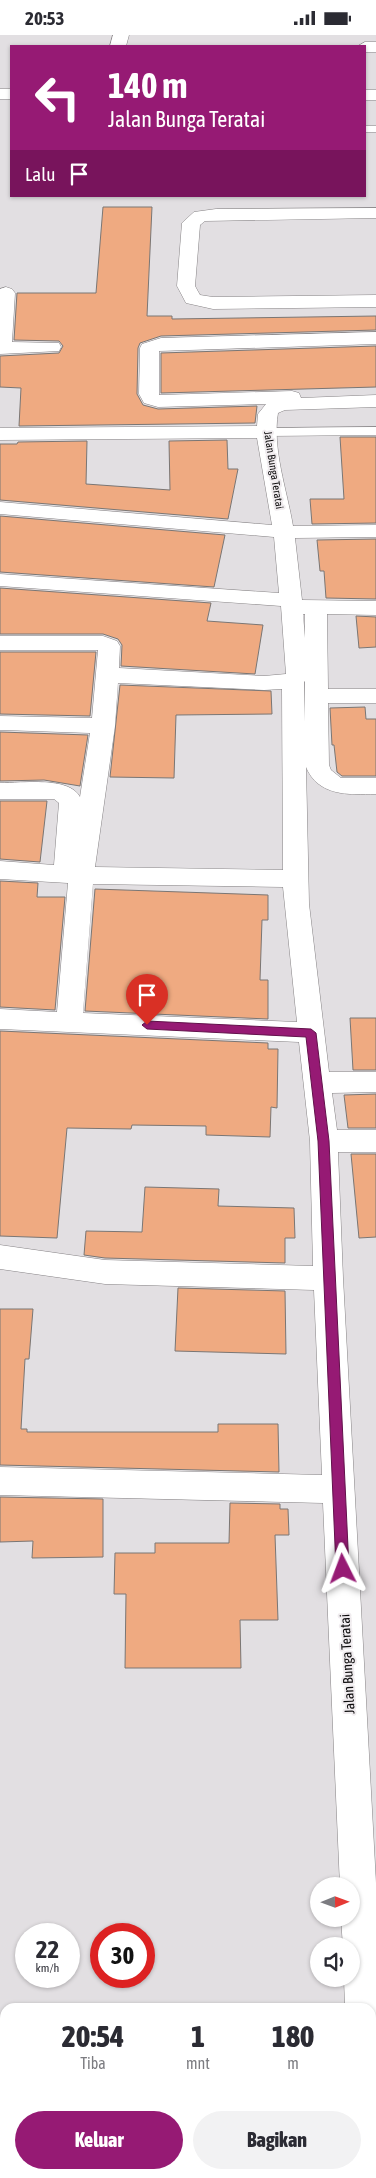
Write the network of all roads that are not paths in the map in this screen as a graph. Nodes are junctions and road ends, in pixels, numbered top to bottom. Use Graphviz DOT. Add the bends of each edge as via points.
graph roads {
  1 [pos="376,213"];
  2 [pos="6,293"];
  3 [pos="376,301"];
  4 [pos="376,337"];
  5 [pos="52,347"];
  6 [pos="1,348"];
  7 [pos="376,394"];
  8 [pos="376,401"];
  9 [pos="376,431"];
  10 [pos="267,432"];
  11 [pos="0,433"];
  12 [pos="0,508"];
  13 [pos="376,531"];
  14 [pos="284,532"];
  15 [pos="0,580"];
  16 [pos="291,603"];
  17 [pos="316,607"];
  18 [pos="376,608"];
  19 [pos="0,643"];
  20 [pos="107,675"];
  21 [pos="293,681"];
  22 [pos="317,695"];
  23 [pos="376,696"];
  24 [pos="3,723"];
  25 [pos="102,726"];
  26 [pos="376,787"];
  27 [pos="0,791"];
  28 [pos="0,871"];
  29 [pos="73,874"];
  30 [pos="296,879"];
  31 [pos="0,1019"];
  32 [pos="68,1022"];
  33 [pos="311,1033"];
  34 [pos="376,1082"];
  35 [pos="317,1083"];
  36 [pos="324,1141"];
  37 [pos="376,1141"];
  38 [pos="0,1257"];
  39 [pos="328,1278"];
  40 [pos="0,1481"];
  41 [pos="339,1489"];
  42 [pos="364,2003"];
  1 -- 3 [label="street" via="200,216 191,223 186,286 193,299 213,303"];
  2 -- 6 [label="street"];
  4 -- 7 [label="street" via="154,345 149,348 148,393 151,399 158,401"];
  5 -- 6 [label="street"];
  8 -- 10 [label="street, Jalan Bunga Teratai" via="283,404 270,411"];
  9 -- 10 [label="lane"];
  10 -- 11 [label="street"];
  10 -- 14 [label="street, Jalan Bunga Teratai"];
  12 -- 14 [label="street"];
  13 -- 14 [label="street"];
  14 -- 16 [label="street, Jalan Bunga Teratai"];
  15 -- 16 [label="street"];
  16 -- 17 [label="street"];
  16 -- 21 [label="street, Jalan Bunga Teratai" via="297,676"];
  17 -- 18 [label="street"];
  17 -- 22 [label="street"];
  19 -- 20 [label="street" via="103,643 109,646"];
  20 -- 21 [label="street" via="264,683"];
  20 -- 25 [label="street"];
  21 -- 30 [label="street, Jalan Bunga Teratai"];
  22 -- 23 [label="street"];
  22 -- 26 [label="street" via="317,765 324,779 344,786"];
  24 -- 25 [label="street"];
  25 -- 29 [label="street"];
  27 -- 29 [label="street" via="57,791 68,796"];
  28 -- 29 [label="street"];
  29 -- 30 [label="street"];
  29 -- 32 [label="street"];
  30 -- 33 [label="street, Jalan Bunga Teratai"];
  31 -- 32 [label="street"];
  32 -- 33 [label="street"];
  33 -- 35 [label="street, Jalan Bunga Teratai"];
  34 -- 35 [label="street"];
  35 -- 36 [label="street, Jalan Bunga Teratai"];
  36 -- 37 [label="street"];
  36 -- 39 [label="street, Jalan Bunga Teratai"];
  38 -- 39 [label="street" via="104,1272"];
  39 -- 41 [label="street, Jalan Bunga Teratai"];
  40 -- 41 [label="street"];
  41 -- 42 [label="street, Jalan Bunga Teratai"];
}
